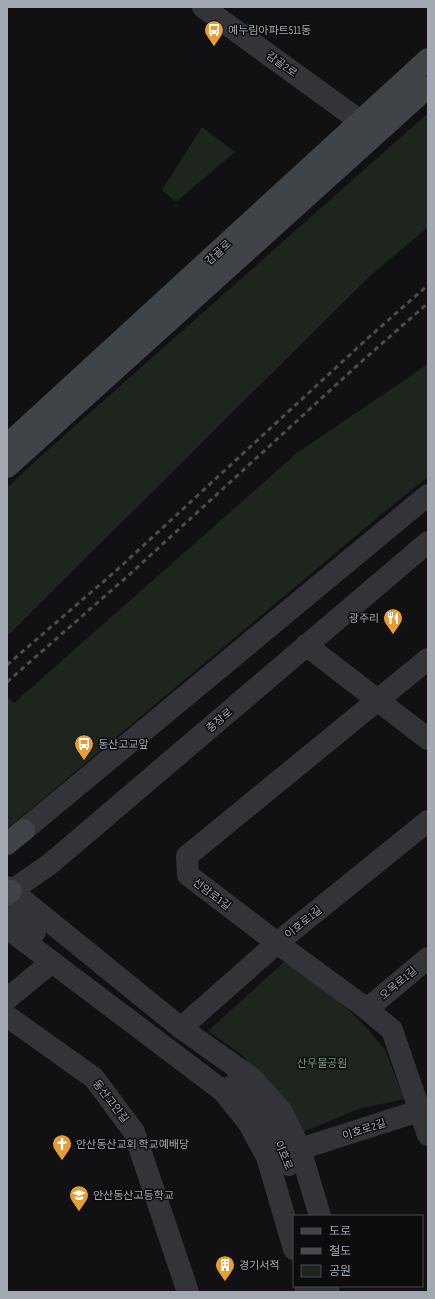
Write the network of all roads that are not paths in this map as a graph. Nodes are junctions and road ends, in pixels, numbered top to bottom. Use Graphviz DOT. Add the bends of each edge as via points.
graph roads {
  1 [pos="203,7"];
  2 [pos="428,59"];
  3 [pos="428,87"];
  4 [pos="360,121"];
  5 [pos="7,445"];
  6 [pos="7,467"];
  7 [pos="428,495"];
  8 [pos="428,542"];
  9 [pos="306,645"];
  10 [pos="428,659"];
  11 [pos="378,700"];
  12 [pos="428,739"];
  13 [pos="428,821"];
  14 [pos="24,830"];
  15 [pos="7,844"];
  16 [pos="8,895"];
  17 [pos="7,928"];
  18 [pos="277,943"];
  19 [pos="428,958"];
  20 [pos="52,962"];
  21 [pos="7,999"];
  22 [pos="368,1009"];
  23 [pos="7,1016"];
  24 [pos="182,1028"];
  25 [pos="424,1110"];
  26 [pos="428,1135"];
  27 [pos="300,1149"];
  28 [pos="305,1215"];
  29 [pos="320,1215"];
  30 [pos="293,1246"];
  31 [pos="187,1292"];
  1 -- 4 [label="street, 감골2로"];
  2 -- 4 [label="main road, 감골로"];
  3 -- 6 [label="main road, 감골로"];
  4 -- 5 [label="main road, 감골로"];
  7 -- 14 [label="street"];
  8 -- 9 [label="street, 충장로"];
  9 -- 11 [label="street"];
  9 -- 16 [label="street, 충장로" via="50,864"];
  10 -- 11 [label="street, 선암로1길"];
  11 -- 12 [label="street"];
  11 -- 18 [label="street, 선암로1길" via="187,856 188,875"];
  13 -- 18 [label="street, 이호로1길"];
  14 -- 15 [label="main road"];
  16 -- 24 [label="street"];
  16 -- 28 [label="street, 이호로" via="261,1111 283,1146"];
  17 -- 20 [label="street"];
  18 -- 22 [label="street, 선암로1길"];
  18 -- 24 [label="street, 이호로1길"];
  19 -- 22 [label="street, 오목로1길"];
  20 -- 21 [label="street"];
  20 -- 30 [label="street" via="222,1091 248,1122 267,1157"];
  22 -- 25 [label="street, 선암로1길" via="392,1030"];
  23 -- 31 [label="street, 동산고안길" via="94,1078 134,1132"];
  24 -- 27 [label="street" via="253,1079 282,1112"];
  25 -- 26 [label="street, 선암로1길"];
  25 -- 27 [label="street, 이호로2길"];
  27 -- 29 [label="street"];
}
